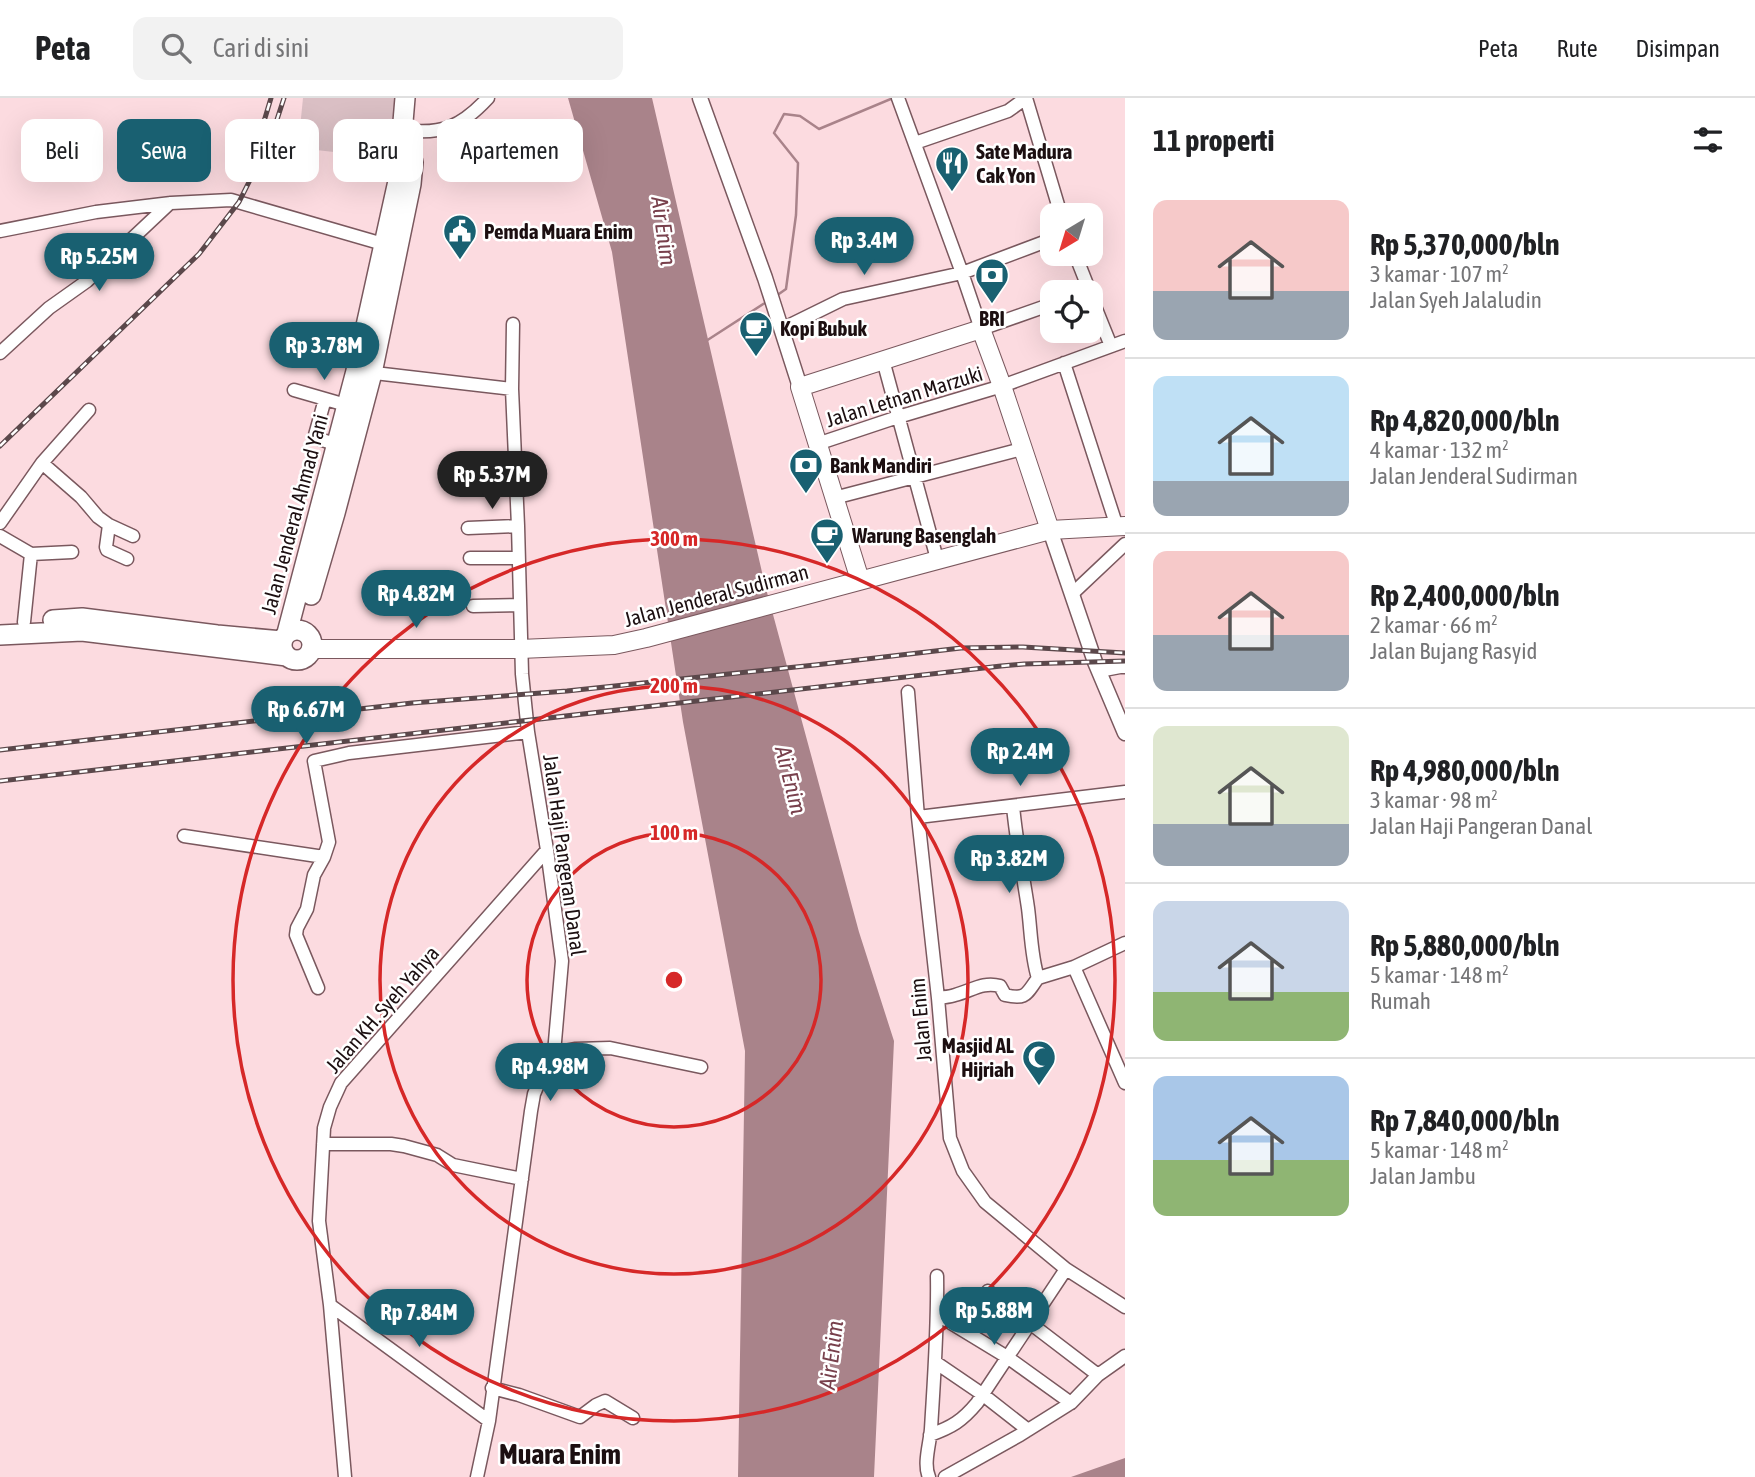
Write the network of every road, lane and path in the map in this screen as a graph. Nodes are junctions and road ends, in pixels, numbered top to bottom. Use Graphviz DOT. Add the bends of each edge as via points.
graph roads {
  1 [pos="405,98"];
  2 [pos="419,98"];
  3 [pos="488,98"];
  4 [pos="700,98"];
  5 [pos="898,98"];
  6 [pos="1026,98"];
  7 [pos="408,119"];
  8 [pos="413,119"];
  9 [pos="423,131"];
  10 [pos="915,143"];
  11 [pos="411,182"];
  12 [pos="171,203"];
  13 [pos="1057,203"];
  14 [pos="0,231"];
  15 [pos="1040,244"];
  16 [pos="390,246"];
  17 [pos="962,273"];
  18 [pos="1040,308"];
  19 [pos="513,324"];
  20 [pos="780,324"];
  21 [pos="1103,326"];
  22 [pos="981,329"];
  23 [pos="1125,341"];
  24 [pos="1111,346"];
  25 [pos="0,353"];
  26 [pos="883,360"];
  27 [pos="1064,363"];
  28 [pos="364,372"];
  29 [pos="1002,386"];
  30 [pos="800,387"];
  31 [pos="294,390"];
  32 [pos="512,390"];
  33 [pos="325,399"];
  34 [pos="346,405"];
  35 [pos="89,410"];
  36 [pos="898,416"];
  37 [pos="335,444"];
  38 [pos="817,444"];
  39 [pos="1022,449"];
  40 [pos="42,463"];
  41 [pos="914,477"];
  42 [pos="834,498"];
  43 [pos="0,523"];
  44 [pos="109,525"];
  45 [pos="518,526"];
  46 [pos="1121,527"];
  47 [pos="468,528"];
  48 [pos="1050,530"];
  49 [pos="0,536"];
  50 [pos="133,536"];
  51 [pos="1125,544"];
  52 [pos="72,552"];
  53 [pos="31,554"];
  54 [pos="470,558"];
  55 [pos="518,558"];
  56 [pos="127,559"];
  57 [pos="937,559"];
  58 [pos="860,580"];
  59 [pos="1072,594"];
  60 [pos="473,606"];
  61 [pos="520,606"];
  62 [pos="24,622"];
  63 [pos="0,623"];
  64 [pos="0,635"];
  65 [pos="289,640"];
  66 [pos="311,649"];
  67 [pos="520,649"];
  68 [pos="1125,667"];
  69 [pos="1099,671"];
  70 [pos="908,692"];
  71 [pos="528,732"];
  72 [pos="1125,733"];
  73 [pos="1125,792"];
  74 [pos="1013,806"];
  75 [pos="918,817"];
  76 [pos="184,836"];
  77 [pos="547,850"];
  78 [pos="324,857"];
  79 [pos="1125,943"];
  80 [pos="1074,967"];
  81 [pos="1038,978"];
  82 [pos="318,988"];
  83 [pos="938,998"];
  84 [pos="554,1053"];
  85 [pos="701,1067"];
  86 [pos="1125,1083"];
  87 [pos="323,1144"];
  88 [pos="522,1179"];
  89 [pos="1066,1269"];
  90 [pos="937,1276"];
  91 [pos="988,1291"];
  92 [pos="330,1305"];
  93 [pos="1125,1307"];
  94 [pos="938,1315"];
  95 [pos="1030,1323"];
  96 [pos="1125,1356"];
  97 [pos="1007,1357"];
  98 [pos="935,1362"];
  99 [pos="1098,1375"];
  100 [pos="492,1388"];
  101 [pos="982,1394"];
  102 [pos="1071,1403"];
  103 [pos="633,1418"];
  104 [pos="489,1421"];
  105 [pos="1028,1430"];
  106 [pos="930,1435"];
  107 [pos="345,1477"];
  108 [pos="357,1477"];
  109 [pos="477,1477"];
  110 [pos="928,1477"];
  111 [pos="945,1477"];
  1 -- 7 [label="highway"];
  2 -- 8 [label="highway"];
  3 -- 9 [label="street" via="460,122 439,132"];
  4 -- 20 [label="street"];
  5 -- 10 [label="street"];
  6 -- 10 [label="street" via="1008,111"];
  6 -- 13 [label="street"];
  10 -- 17 [label="street"];
  11 -- 16 [label="highway, Jalan Jenderal Ahmad Yani"];
  12 -- 14 [label="street"];
  12 -- 16 [label="street" via="231,200"];
  12 -- 25 [label="street"];
  15 -- 17 [label="street"];
  16 -- 28 [label="highway, Jalan Jenderal Ahmad Yani"];
  17 -- 20 [label="street" via="843,299"];
  17 -- 22 [label="street"];
  18 -- 22 [label="street"];
  19 -- 32 [label="street, Jalan Haji Pangeran Danal"];
  20 -- 30 [label="street"];
  21 -- 24 [label="street"];
  22 -- 26 [label="main road"];
  22 -- 29 [label="main road"];
  23 -- 24 [label="street, Jalan Letnan Marzuki"];
  24 -- 27 [label="street, Jalan Letnan Marzuki"];
  26 -- 30 [label="main road"];
  26 -- 36 [label="street"];
  27 -- 29 [label="street, Jalan Letnan Marzuki"];
  27 -- 46 [label="street"];
  28 -- 32 [label="street"];
  28 -- 34 [label="highway, Jalan Jenderal Ahmad Yani"];
  28 -- 65 [label="highway, Jalan Jenderal Ahmad Yani" via="335,513"];
  29 -- 36 [label="street, Jalan Letnan Marzuki"];
  29 -- 39 [label="main road"];
  30 -- 38 [label="main road"];
  31 -- 33 [label="street"];
  32 -- 45 [label="street, Jalan Haji Pangeran Danal"];
  33 -- 34 [label="street"];
  33 -- 37 [label="street" via="315,435"];
  34 -- 37 [label="highway, Jalan Jenderal Ahmad Yani"];
  35 -- 40 [label="street"];
  36 -- 38 [label="street, Jalan Letnan Marzuki"];
  36 -- 41 [label="street"];
  37 -- 65 [label="highway, Jalan Jenderal Ahmad Yani"];
  38 -- 42 [label="main road"];
  39 -- 41 [label="street"];
  39 -- 48 [label="main road"];
  40 -- 43 [label="street"];
  40 -- 44 [label="street"];
  41 -- 42 [label="street"];
  41 -- 57 [label="street"];
  42 -- 58 [label="main road"];
  44 -- 50 [label="street"];
  44 -- 56 [label="street" via="107,550"];
  45 -- 47 [label="street"];
  45 -- 55 [label="street, Jalan Haji Pangeran Danal"];
  46 -- 48 [label="main road, Jalan Jenderal Sudirman"];
  48 -- 57 [label="main road, Jalan Jenderal Sudirman"];
  48 -- 59 [label="street"];
  49 -- 53 [label="street"];
  51 -- 59 [label="street"];
  52 -- 53 [label="street"];
  53 -- 62 [label="street"];
  54 -- 55 [label="street"];
  55 -- 61 [label="street, Jalan Haji Pangeran Danal"];
  57 -- 58 [label="main road, Jalan Jenderal Sudirman"];
  58 -- 67 [label="main road, Jalan Jenderal Sudirman" via="614,645"];
  59 -- 69 [label="street"];
  60 -- 61 [label="street"];
  61 -- 67 [label="street, Jalan Haji Pangeran Danal"];
  62 -- 63 [label="highway"];
  62 -- 65 [label="highway" via="82,618"];
  64 -- 65 [label="highway" via="82,631"];
  65 -- 66 [label="highway" via="291,659 306,657"];
  66 -- 67 [label="main road, Jalan Jenderal Sudirman"];
  67 -- 71 [label="street, Jalan Haji Pangeran Danal"];
  68 -- 69 [label="street"];
  69 -- 72 [label="street"];
  70 -- 75 [label="street, Jalan Enim"];
  71 -- 77 [label="street, Jalan Haji Pangeran Danal"];
  71 -- 78 [label="street" via="314,761 329,842"];
  73 -- 74 [label="street"];
  74 -- 75 [label="street"];
  74 -- 81 [label="street"];
  75 -- 83 [label="street, Jalan Enim"];
  76 -- 78 [label="street"];
  77 -- 84 [label="street, Jalan Haji Pangeran Danal" via="562,961"];
  77 -- 87 [label="street, Jalan KH. Syeh Yahya" via="341,1083 330,1107"];
  78 -- 82 [label="street" via="296,931"];
  79 -- 80 [label="street"];
  80 -- 81 [label="street"];
  80 -- 86 [label="street"];
  81 -- 83 [label="street" via="1023,996 1005,995 1000,986 989,984"];
  83 -- 89 [label="street, Jalan Enim" via="950,1138 963,1171 985,1202"];
  84 -- 85 [label="street" via="610,1048"];
  84 -- 88 [label="street, Jalan Haji Pangeran Danal" via="534,1094"];
  87 -- 88 [label="street" via="404,1146 437,1155 453,1165"];
  87 -- 92 [label="street, Jalan KH. Syeh Yahya" via="319,1221"];
  88 -- 100 [label="street, Jalan Haji Pangeran Danal"];
  89 -- 93 [label="street, Jalan Enim"];
  89 -- 95 [label="street"];
  90 -- 94 [label="street"];
  91 -- 95 [label="street"];
  92 -- 104 [label="street"];
  92 -- 107 [label="street, Jalan KH. Syeh Yahya"];
  94 -- 97 [label="street"];
  94 -- 98 [label="street"];
  95 -- 97 [label="street"];
  95 -- 99 [label="street"];
  96 -- 99 [label="street"];
  97 -- 101 [label="street"];
  97 -- 102 [label="street"];
  98 -- 101 [label="street"];
  98 -- 106 [label="street"];
  99 -- 102 [label="street"];
  100 -- 103 [label="street" via="580,1416 605,1401"];
  100 -- 104 [label="street, Jalan Haji Pangeran Danal"];
  101 -- 105 [label="street"];
  101 -- 106 [label="street" via="967,1416"];
  102 -- 105 [label="street"];
  104 -- 109 [label="street, Jalan Haji Pangeran Danal"];
  105 -- 111 [label="street"];
  106 -- 110 [label="street"];
  107 -- 108 [label="street"];
}
